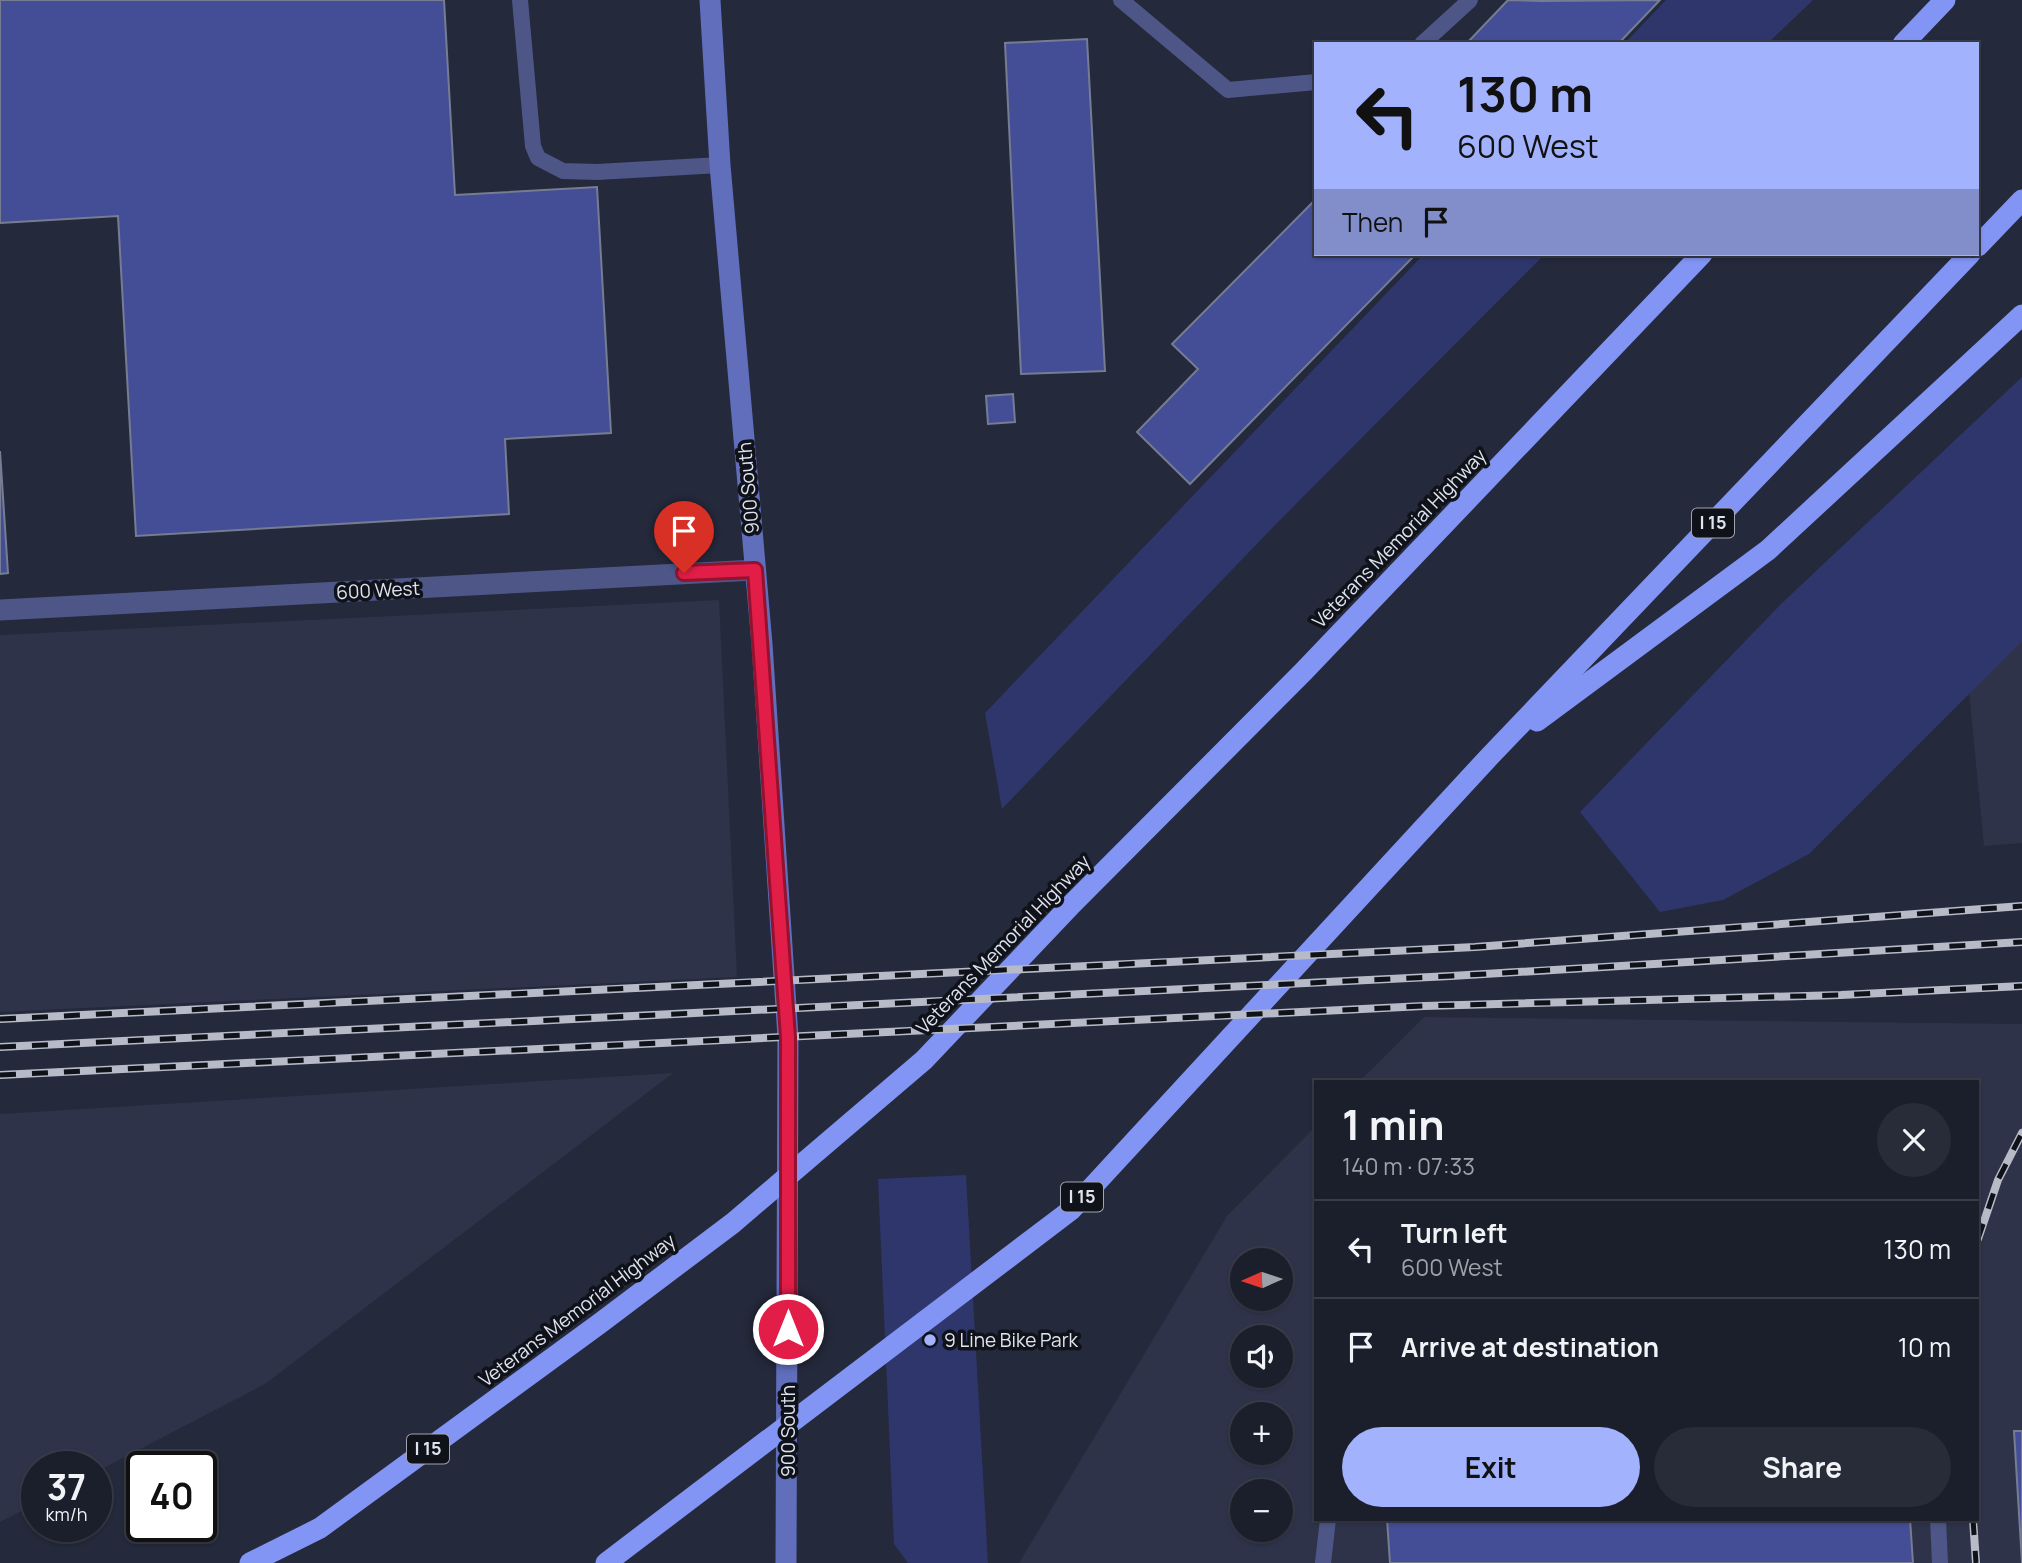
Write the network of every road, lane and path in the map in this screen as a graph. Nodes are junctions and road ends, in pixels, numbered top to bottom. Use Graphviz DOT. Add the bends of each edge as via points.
graph roads {
  1 [pos="520,0"];
  2 [pos="710,0"];
  3 [pos="1121,0"];
  4 [pos="1471,0"];
  5 [pos="1945,0"];
  6 [pos="1424,42"];
  7 [pos="1905,42"];
  8 [pos="1314,82"];
  9 [pos="720,166"];
  10 [pos="2022,200"];
  11 [pos="1979,245"];
  12 [pos="1700,256"];
  13 [pos="1968,256"];
  14 [pos="2022,315"];
  15 [pos="755,570"];
  16 [pos="0,610"];
  17 [pos="1490,756"];
  18 [pos="1328,1521"];
  19 [pos="1938,1521"];
  20 [pos="250,1563"];
  21 [pos="606,1563"];
  22 [pos="786,1563"];
  23 [pos="1323,1563"];
  24 [pos="1940,1563"];
  1 -- 9 [label="lane" via="533,146 538,158 551,167 574,172"];
  2 -- 9 [label="street, 900 South"];
  3 -- 8 [label="lane" via="1228,90"];
  4 -- 6 [label="lane"];
  5 -- 7 [label="highway"];
  9 -- 15 [label="street, 900 South"];
  10 -- 11 [label="highway"];
  12 -- 20 [label="highway, Veterans Memorial Highway / I 15" via="924,1060 733,1223 599,1324 320,1528"];
  13 -- 17 [label="highway, I 15"];
  14 -- 17 [label="highway" via="1768,550"];
  15 -- 16 [label="street, 600 West"];
  15 -- 22 [label="street, 900 South" via="788,1037"];
  17 -- 21 [label="highway, I 15" via="1071,1210"];
  18 -- 23 [label="lane"];
  19 -- 24 [label="lane"];
}
